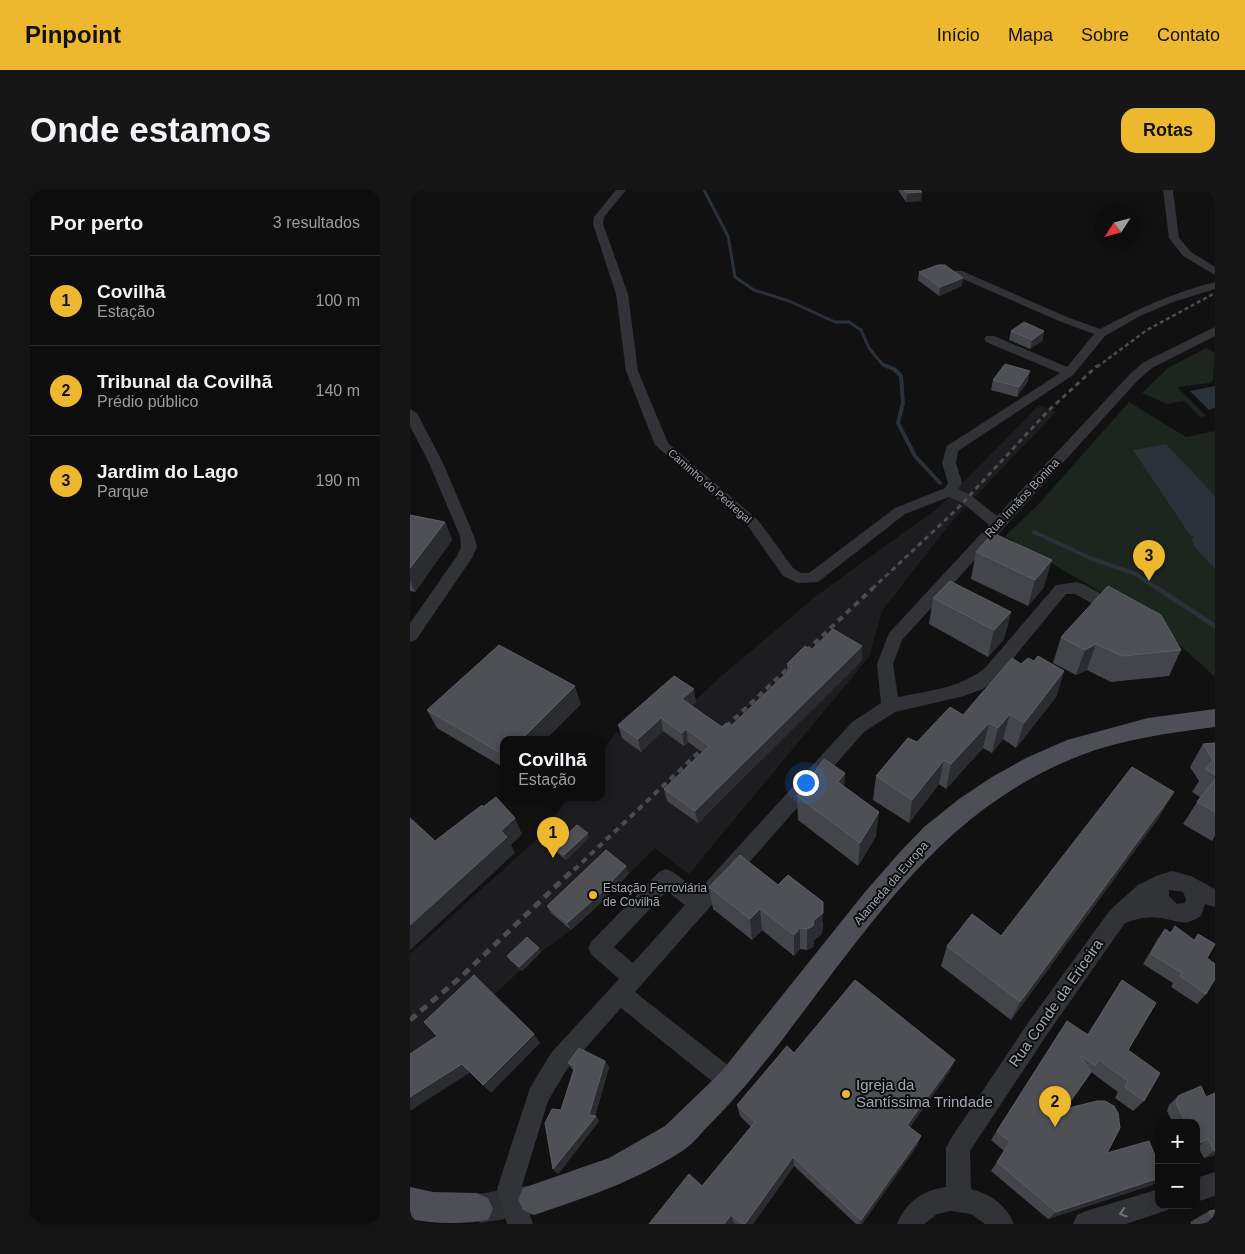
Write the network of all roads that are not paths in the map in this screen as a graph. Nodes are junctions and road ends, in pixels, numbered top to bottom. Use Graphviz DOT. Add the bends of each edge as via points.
graph roads {
  1 [pos="621,190"];
  2 [pos="1168,190"];
  3 [pos="1215,272"];
  4 [pos="958,273"];
  5 [pos="1215,284"];
  6 [pos="1215,330"];
  7 [pos="1101,333"];
  8 [pos="990,339"];
  9 [pos="1069,372"];
  10 [pos="410,413"];
  11 [pos="950,491"];
  12 [pos="968,500"];
  13 [pos="1010,510"];
  14 [pos="997,524"];
  15 [pos="1136,619"];
  16 [pos="410,636"];
  17 [pos="890,706"];
  18 [pos="1215,718"];
  19 [pos="1163,882"];
  20 [pos="1191,888"];
  21 [pos="1215,898"];
  22 [pos="700,904"];
  23 [pos="1168,910"];
  24 [pos="1215,910"];
  25 [pos="1190,912"];
  26 [pos="1116,917"];
  27 [pos="627,985"];
  28 [pos="731,1082"];
  29 [pos="1215,1184"];
  30 [pos="1200,1189"];
  31 [pos="959,1198"];
  32 [pos="1155,1202"];
  33 [pos="410,1203"];
  34 [pos="477,1209"];
  35 [pos="527,1212"];
  36 [pos="910,1224"];
  37 [pos="1001,1224"];
  38 [pos="1086,1224"];
  1 -- 11 [label="street, Caminho do Pedregal" via="599,217 598,224 622,294 632,370 662,445 753,523 788,572 798,578 812,578 900,511"];
  2 -- 3 [label="street" via="1174,238 1187,254"];
  4 -- 7 [label="street"];
  5 -- 7 [label="street" via="1144,310"];
  6 -- 13 [label="street, Rua Irmãos Bonina" via="1148,365 1135,376"];
  7 -- 9 [label="street"];
  8 -- 9 [label="street"];
  9 -- 11 [label="street" via="952,448 949,463 955,483"];
  10 -- 16 [label="street" via="448,489 469,546"];
  11 -- 12 [label="street"];
  12 -- 13 [label="street"];
  12 -- 14 [label="street"];
  13 -- 14 [label="street, Rua Irmãos Bonina"];
  14 -- 17 [label="street, Rua Irmãos Bonina" via="895,637 885,664"];
  15 -- 17 [label="street" via="1077,588 1062,590 977,684"];
  17 -- 22 [label="street" via="858,727"];
  18 -- 28 [label="main road, Alameda da Europa" via="1148,727 1075,747 1034,765 968,806 933,835 874,900"];
  19 -- 20 [label="street" via="1174,880"];
  19 -- 23 [label="street" via="1158,896"];
  19 -- 26 [label="street, Rua Conde da Ericeira" via="1129,903"];
  20 -- 21 [label="street"];
  20 -- 25 [label="street" via="1196,904"];
  22 -- 27 [label="street"];
  22 -- 27 [label="street" via="666,878 599,948"];
  23 -- 25 [label="street" via="1176,914"];
  23 -- 26 [label="street" via="1145,908"];
  24 -- 25 [label="street"];
  26 -- 31 [label="street, Rua Conde da Ericeira" via="958,1148"];
  27 -- 28 [label="street"];
  27 -- 35 [label="street" via="572,1044 538,1096 509,1189"];
  28 -- 35 [label="main road, Alameda da Europa" via="676,1137 616,1171"];
  29 -- 30 [label="street"];
  31 -- 36 [label="street" via="937,1200 918,1212"];
  31 -- 37 [label="street" via="980,1205"];
  32 -- 38 [label="street, one-way"];
  33 -- 34 [label="main road" via="434,1208"];
}
